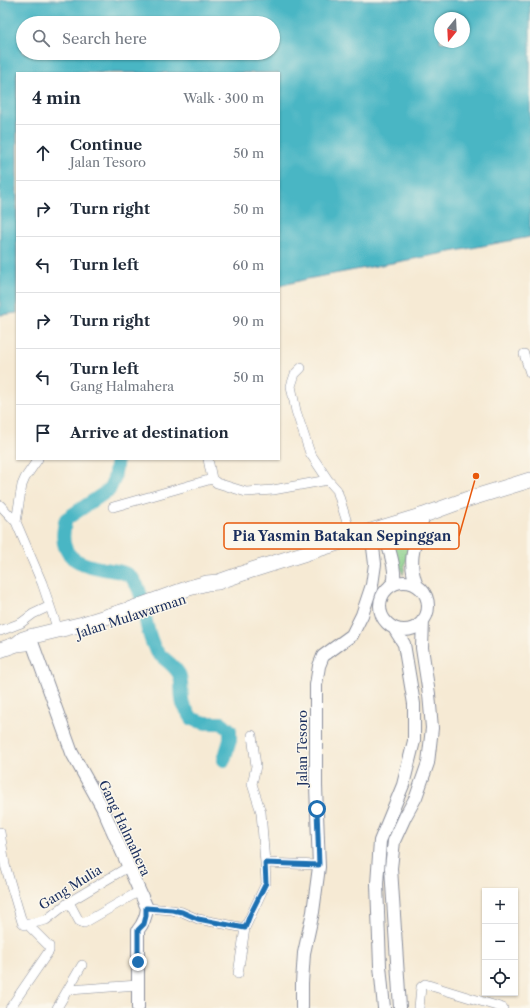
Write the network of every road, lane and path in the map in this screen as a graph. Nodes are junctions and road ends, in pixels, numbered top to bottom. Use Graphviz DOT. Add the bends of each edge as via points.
graph roads {
  1 [pos="524,354"];
  2 [pos="301,368"];
  3 [pos="530,373"];
  4 [pos="37,460"];
  5 [pos="208,460"];
  6 [pos="212,479"];
  7 [pos="328,480"];
  8 [pos="530,480"];
  9 [pos="0,505"];
  10 [pos="113,507"];
  11 [pos="424,515"];
  12 [pos="16,522"];
  13 [pos="377,529"];
  14 [pos="350,539"];
  15 [pos="417,586"];
  16 [pos="389,587"];
  17 [pos="50,606"];
  18 [pos="130,614"];
  19 [pos="423,620"];
  20 [pos="394,628"];
  21 [pos="58,630"];
  22 [pos="0,631"];
  23 [pos="24,643"];
  24 [pos="0,650"];
  25 [pos="252,735"];
  26 [pos="0,832"];
  27 [pos="265,863"];
  28 [pos="2,865"];
  29 [pos="319,865"];
  30 [pos="128,867"];
  31 [pos="138,892"];
  32 [pos="69,902"];
  33 [pos="146,908"];
  34 [pos="27,924"];
  35 [pos="245,928"];
  36 [pos="82,965"];
  37 [pos="238,974"];
  38 [pos="138,985"];
  39 [pos="69,990"];
  40 [pos="10,1008"];
  41 [pos="57,1008"];
  42 [pos="138,1008"];
  43 [pos="302,1008"];
  44 [pos="384,1008"];
  45 [pos="400,1008"];
  46 [pos="419,1008"];
  47 [pos="503,1008"];
  1 -- 3 [label="street"];
  2 -- 7 [label="street" via="295,374 291,386 296,411 310,453"];
  4 -- 12 [label="street" via="22,485"];
  5 -- 6 [label="street"];
  6 -- 7 [label="street" via="246,492"];
  6 -- 10 [label="street"];
  7 -- 14 [label="street" via="337,490"];
  8 -- 11 [label="highway, Jalan Mulawarman"];
  9 -- 12 [label="street"];
  11 -- 13 [label="highway, Jalan Mulawarman"];
  11 -- 15 [label="street" via="411,565"];
  12 -- 17 [label="street"];
  13 -- 14 [label="highway, Jalan Mulawarman"];
  13 -- 16 [label="street" via="391,556 394,570 394,582"];
  13 -- 29 [label="street, Jalan Tesoro" via="372,585 364,608 352,635 323,656 319,666 316,685"];
  14 -- 18 [label="highway, Jalan Mulawarman" via="218,582 207,582"];
  15 -- 16 [label="street" via="400,583"];
  15 -- 19 [label="street" via="426,598 428,606"];
  16 -- 20 [label="street" via="382,597 380,609 387,623"];
  17 -- 21 [label="street"];
  17 -- 22 [label="street" via="33,614 21,624"];
  18 -- 21 [label="highway, Jalan Mulawarman"];
  18 -- 23 [label="highway, Jalan Mulawarman" via="90,632"];
  19 -- 20 [label="street" via="418,626 410,629"];
  19 -- 45 [label="street" via="422,648 432,728 428,763 416,797 394,841 391,868"];
  20 -- 44 [label="street" via="404,644 408,663 414,704 414,741 403,785 380,841 377,884"];
  21 -- 23 [label="highway, Jalan Mulawarman" via="23,639"];
  23 -- 24 [label="highway, Jalan Mulawarman"];
  23 -- 30 [label="street, Gang Halmahera" via="72,753 102,807"];
  25 -- 27 [label="street" via="256,766 252,784 261,812"];
  26 -- 28 [label="street"];
  27 -- 29 [label="street"];
  27 -- 35 [label="street" via="266,883"];
  28 -- 34 [label="street" via="22,922"];
  29 -- 43 [label="street, Jalan Tesoro" via="304,953"];
  30 -- 31 [label="street, Gang Halmahera"];
  30 -- 32 [label="street, Gang Mulia"];
  31 -- 32 [label="street" via="84,923 79,921"];
  31 -- 33 [label="street, Gang Halmahera"];
  32 -- 34 [label="street, Gang Mulia" via="46,920"];
  33 -- 35 [label="street" via="182,912 198,919"];
  33 -- 38 [label="street" via="144,924 138,930"];
  34 -- 40 [label="street" via="49,946 49,951"];
  35 -- 37 [label="street"];
  36 -- 39 [label="street"];
  38 -- 39 [label="street"];
  38 -- 42 [label="street"];
  39 -- 41 [label="street"];
  46 -- 47 [label="street" via="421,987 425,984"];
}
